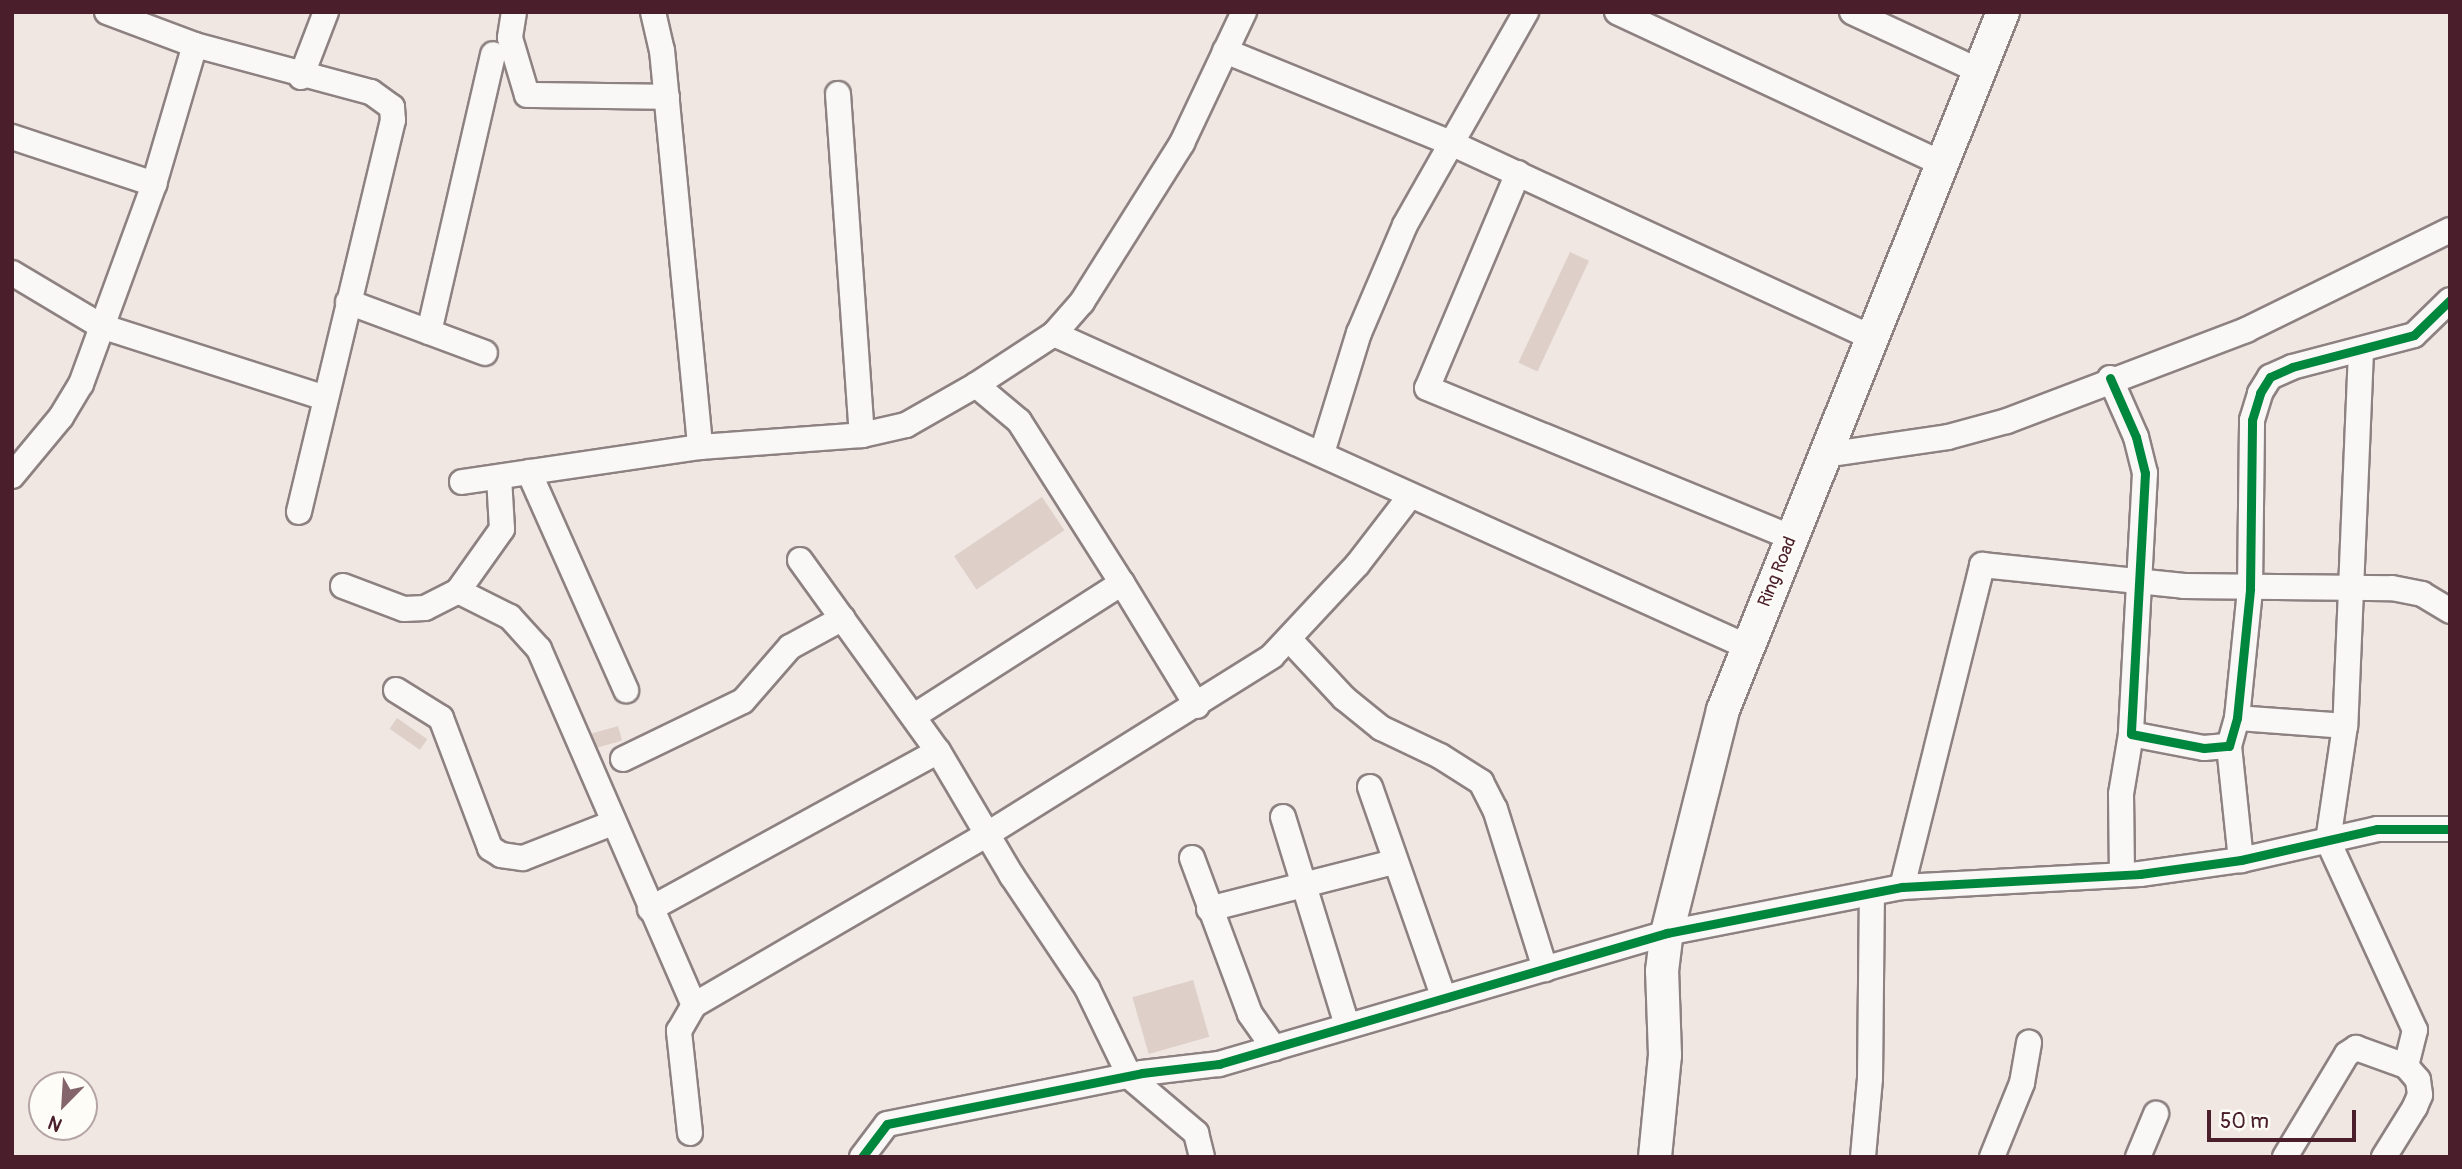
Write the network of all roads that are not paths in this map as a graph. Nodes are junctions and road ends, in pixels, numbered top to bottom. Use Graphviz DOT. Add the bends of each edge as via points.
graph roads {
  1 [pos="107,12"];
  2 [pos="326,12"];
  3 [pos="514,12"];
  4 [pos="653,12"];
  5 [pos="1244,12"];
  6 [pos="1526,12"];
  7 [pos="1617,12"];
  8 [pos="1852,12"];
  9 [pos="2003,12"];
  10 [pos="195,45"];
  11 [pos="1225,51"];
  12 [pos="494,54"];
  13 [pos="1979,71"];
  14 [pos="301,77"];
  15 [pos="838,94"];
  16 [pos="667,97"];
  17 [pos="12,137"];
  18 [pos="1452,144"];
  19 [pos="1942,164"];
  20 [pos="1518,173"];
  21 [pos="154,184"];
  22 [pos="2450,230"];
  23 [pos="12,273"];
  24 [pos="2450,300"];
  25 [pos="348,302"];
  26 [pos="101,326"];
  27 [pos="429,332"];
  28 [pos="1054,334"];
  29 [pos="1872,338"];
  30 [pos="2361,351"];
  31 [pos="485,353"];
  32 [pos="2110,378"];
  33 [pos="976,385"];
  34 [pos="325,398"];
  35 [pos="862,435"];
  36 [pos="700,447"];
  37 [pos="1322,453"];
  38 [pos="1825,455"];
  39 [pos="529,472"];
  40 [pos="12,476"];
  41 [pos="499,477"];
  42 [pos="462,482"];
  43 [pos="1411,495"];
  44 [pos="299,512"];
  45 [pos="1792,538"];
  46 [pos="800,559"];
  47 [pos="2142,582"];
  48 [pos="1122,583"];
  49 [pos="2354,584"];
  50 [pos="343,586"];
  51 [pos="2250,589"];
  52 [pos="458,591"];
  53 [pos="2450,611"];
  54 [pos="843,618"];
  55 [pos="1289,639"];
  56 [pos="1748,647"];
  57 [pos="396,690"];
  58 [pos="626,690"];
  59 [pos="1197,706"];
  60 [pos="915,716"];
  61 [pos="2237,718"];
  62 [pos="2345,726"];
  63 [pos="2131,734"];
  64 [pos="2229,746"];
  65 [pos="938,751"];
  66 [pos="623,759"];
  67 [pos="1370,787"];
  68 [pos="1283,817"];
  69 [pos="613,823"];
  70 [pos="986,835"];
  71 [pos="2447,835"];
  72 [pos="2328,841"];
  73 [pos="1192,858"];
  74 [pos="2241,860"];
  75 [pos="1394,862"];
  76 [pos="2122,876"];
  77 [pos="1302,882"];
  78 [pos="1902,887"];
  79 [pos="1872,893"];
  80 [pos="650,909"];
  81 [pos="1209,909"];
  82 [pos="1667,933"];
  83 [pos="1545,969"];
  84 [pos="1444,998"];
  85 [pos="694,1005"];
  86 [pos="1348,1025"];
  87 [pos="2029,1043"];
  88 [pos="1274,1048"];
  89 [pos="2406,1066"];
  90 [pos="1130,1077"];
  91 [pos="2156,1114"];
  92 [pos="690,1133"];
  93 [pos="862,1157"];
  94 [pos="1202,1157"];
  95 [pos="1654,1157"];
  96 [pos="1863,1157"];
  97 [pos="1992,1157"];
  98 [pos="2138,1157"];
  99 [pos="2285,1157"];
  100 [pos="2384,1157"];
  1 -- 10 [label="street"];
  2 -- 14 [label="street"];
  3 -- 16 [label="street" via="510,38 527,95"];
  4 -- 16 [label="street"];
  5 -- 11 [label="street"];
  6 -- 18 [label="street"];
  7 -- 19 [label="street"];
  8 -- 13 [label="street"];
  9 -- 13 [label="main road, Ring Road"];
  10 -- 14 [label="street"];
  10 -- 21 [label="street"];
  11 -- 18 [label="street"];
  11 -- 28 [label="street" via="1175,155 1105,270"];
  12 -- 27 [label="street"];
  13 -- 19 [label="main road, Ring Road"];
  14 -- 25 [label="street" via="371,92 392,107 393,120"];
  15 -- 35 [label="street"];
  16 -- 36 [label="street"];
  17 -- 21 [label="street"];
  18 -- 20 [label="street"];
  18 -- 37 [label="street" via="1405,225 1364,321"];
  19 -- 29 [label="main road, Ring Road"];
  20 -- 29 [label="street"];
  20 -- 45 [label="street" via="1427,388"];
  21 -- 26 [label="street"];
  22 -- 32 [label="street" via="2245,330"];
  23 -- 26 [label="street"];
  24 -- 30 [label="street" via="2414,335"];
  25 -- 27 [label="street"];
  25 -- 34 [label="street"];
  26 -- 34 [label="street"];
  26 -- 40 [label="street" via="68,406"];
  27 -- 31 [label="street"];
  28 -- 33 [label="street"];
  28 -- 37 [label="street"];
  29 -- 38 [label="main road, Ring Road"];
  30 -- 49 [label="street"];
  30 -- 51 [label="street" via="2292,367 2270,377 2260,393 2252,420"];
  32 -- 38 [label="street" via="2007,421 1948,437"];
  32 -- 47 [label="street" via="2136,437 2145,473"];
  33 -- 35 [label="street" via="906,425"];
  33 -- 48 [label="street" via="1019,421"];
  34 -- 44 [label="street"];
  35 -- 36 [label="street"];
  36 -- 39 [label="street"];
  37 -- 43 [label="street"];
  38 -- 45 [label="main road, Ring Road"];
  39 -- 41 [label="street"];
  39 -- 58 [label="street"];
  41 -- 42 [label="street"];
  41 -- 52 [label="street" via="502,530"];
  43 -- 55 [label="street" via="1357,565"];
  43 -- 56 [label="street"];
  45 -- 56 [label="main road, Ring Road"];
  46 -- 54 [label="street"];
  47 -- 51 [label="street"];
  47 -- 63 [label="street"];
  47 -- 78 [label="street" via="1982,565"];
  48 -- 59 [label="street"];
  48 -- 60 [label="street"];
  49 -- 51 [label="street"];
  49 -- 53 [label="street" via="2422,594"];
  49 -- 62 [label="street"];
  50 -- 52 [label="street" via="404,609 425,608"];
  51 -- 61 [label="street"];
  52 -- 69 [label="street" via="510,617 540,649"];
  54 -- 60 [label="street"];
  54 -- 66 [label="street" via="790,647 743,701"];
  55 -- 59 [label="street" via="1272,656"];
  55 -- 83 [label="street" via="1344,698 1381,728 1440,755 1481,782 1495,809"];
  56 -- 82 [label="main road, Ring Road" via="1723,710"];
  57 -- 69 [label="street" via="441,718 490,848 501,855 523,858"];
  59 -- 70 [label="street"];
  60 -- 65 [label="street"];
  61 -- 62 [label="street"];
  61 -- 64 [label="street"];
  62 -- 72 [label="street"];
  63 -- 64 [label="street" via="2204,748"];
  63 -- 76 [label="street" via="2122,794"];
  64 -- 74 [label="street"];
  65 -- 70 [label="street"];
  65 -- 80 [label="street"];
  67 -- 75 [label="street"];
  68 -- 77 [label="street"];
  69 -- 80 [label="street"];
  70 -- 85 [label="street"];
  70 -- 90 [label="street" via="1087,988"];
  71 -- 72 [label="street" via="2377,829"];
  72 -- 74 [label="street"];
  72 -- 89 [label="street" via="2415,1030"];
  73 -- 81 [label="street"];
  74 -- 76 [label="street"];
  75 -- 77 [label="street"];
  75 -- 84 [label="street"];
  76 -- 78 [label="street"];
  77 -- 81 [label="street"];
  77 -- 86 [label="street"];
  78 -- 79 [label="street"];
  79 -- 82 [label="street"];
  79 -- 96 [label="street" via="1870,1078"];
  80 -- 85 [label="street"];
  81 -- 88 [label="street" via="1250,1014"];
  82 -- 83 [label="street"];
  82 -- 95 [label="main road, Ring Road" via="1662,971 1665,1055"];
  83 -- 84 [label="street"];
  84 -- 86 [label="street"];
  85 -- 92 [label="street" via="679,1031"];
  86 -- 88 [label="street"];
  87 -- 97 [label="street" via="2022,1083"];
  88 -- 90 [label="street" via="1219,1064"];
  89 -- 99 [label="street" via="2366,1049 2356,1048 2347,1054"];
  89 -- 100 [label="street" via="2418,1080 2420,1095"];
  90 -- 93 [label="street" via="887,1124"];
  90 -- 94 [label="street" via="1196,1133"];
  91 -- 98 [label="street"];
}
